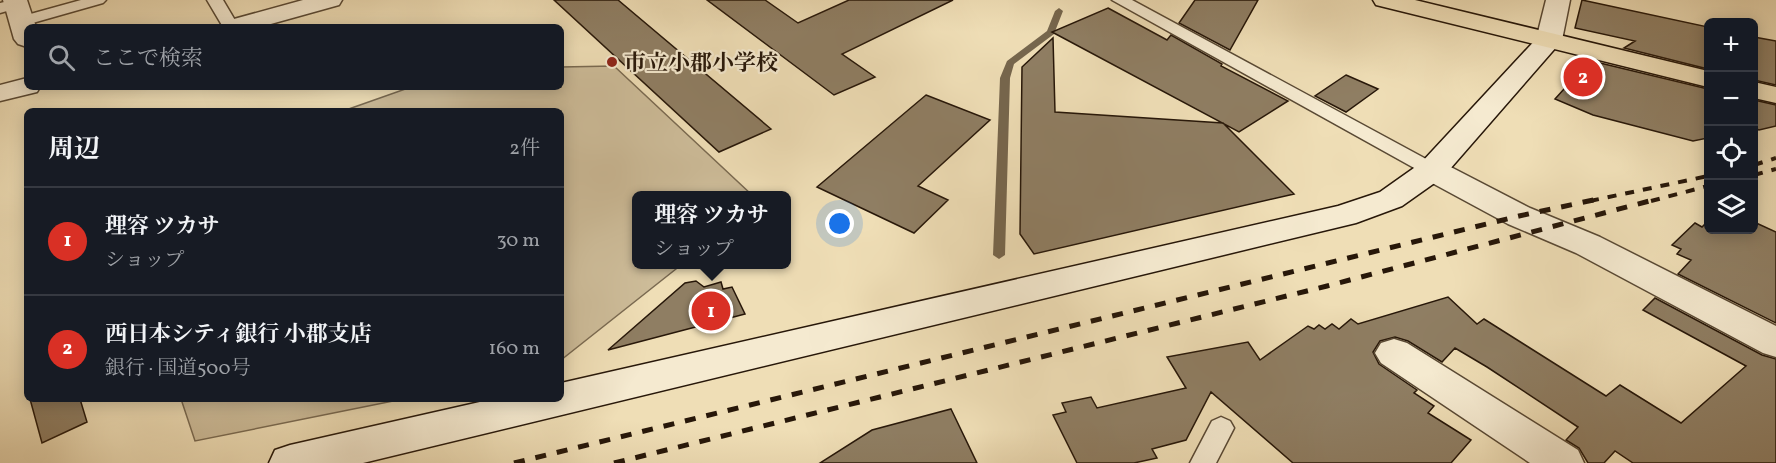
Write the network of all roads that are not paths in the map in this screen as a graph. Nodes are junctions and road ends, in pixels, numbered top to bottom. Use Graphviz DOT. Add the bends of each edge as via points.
graph roads {
  1 [pos="99,0"];
  2 [pos="215,0"];
  3 [pos="330,0"];
  4 [pos="1120,0"];
  5 [pos="1385,0"];
  6 [pos="1558,0"];
  7 [pos="16,15"];
  8 [pos="229,24"];
  9 [pos="242,24"];
  10 [pos="1549,40"];
  11 [pos="1704,78"];
  12 [pos="24,87"];
  13 [pos="1758,91"];
  14 [pos="0,93"];
  15 [pos="1776,95"];
  16 [pos="1432,170"];
  17 [pos="1776,343"];
  18 [pos="1394,353"];
  19 [pos="564,399"];
  20 [pos="549,402"];
  21 [pos="1221,428"];
  22 [pos="1560,462"];
  23 [pos="290,463"];
  24 [pos="1203,463"];
  1 -- 7 [label="lane"];
  2 -- 8 [label="lane"];
  3 -- 9 [label="street"];
  4 -- 16 [label="lane"];
  5 -- 10 [label="highway"];
  6 -- 10 [label="street"];
  10 -- 11 [label="highway"];
  10 -- 16 [label="street"];
  12 -- 14 [label="street"];
  13 -- 15 [label="highway"];
  16 -- 17 [label="street" via="1519,216 1588,245"];
  16 -- 19 [label="street" via="1391,199 1345,215"];
  18 -- 22 [label="street"];
  20 -- 23 [label="street"];
  21 -- 24 [label="lane"];
}
